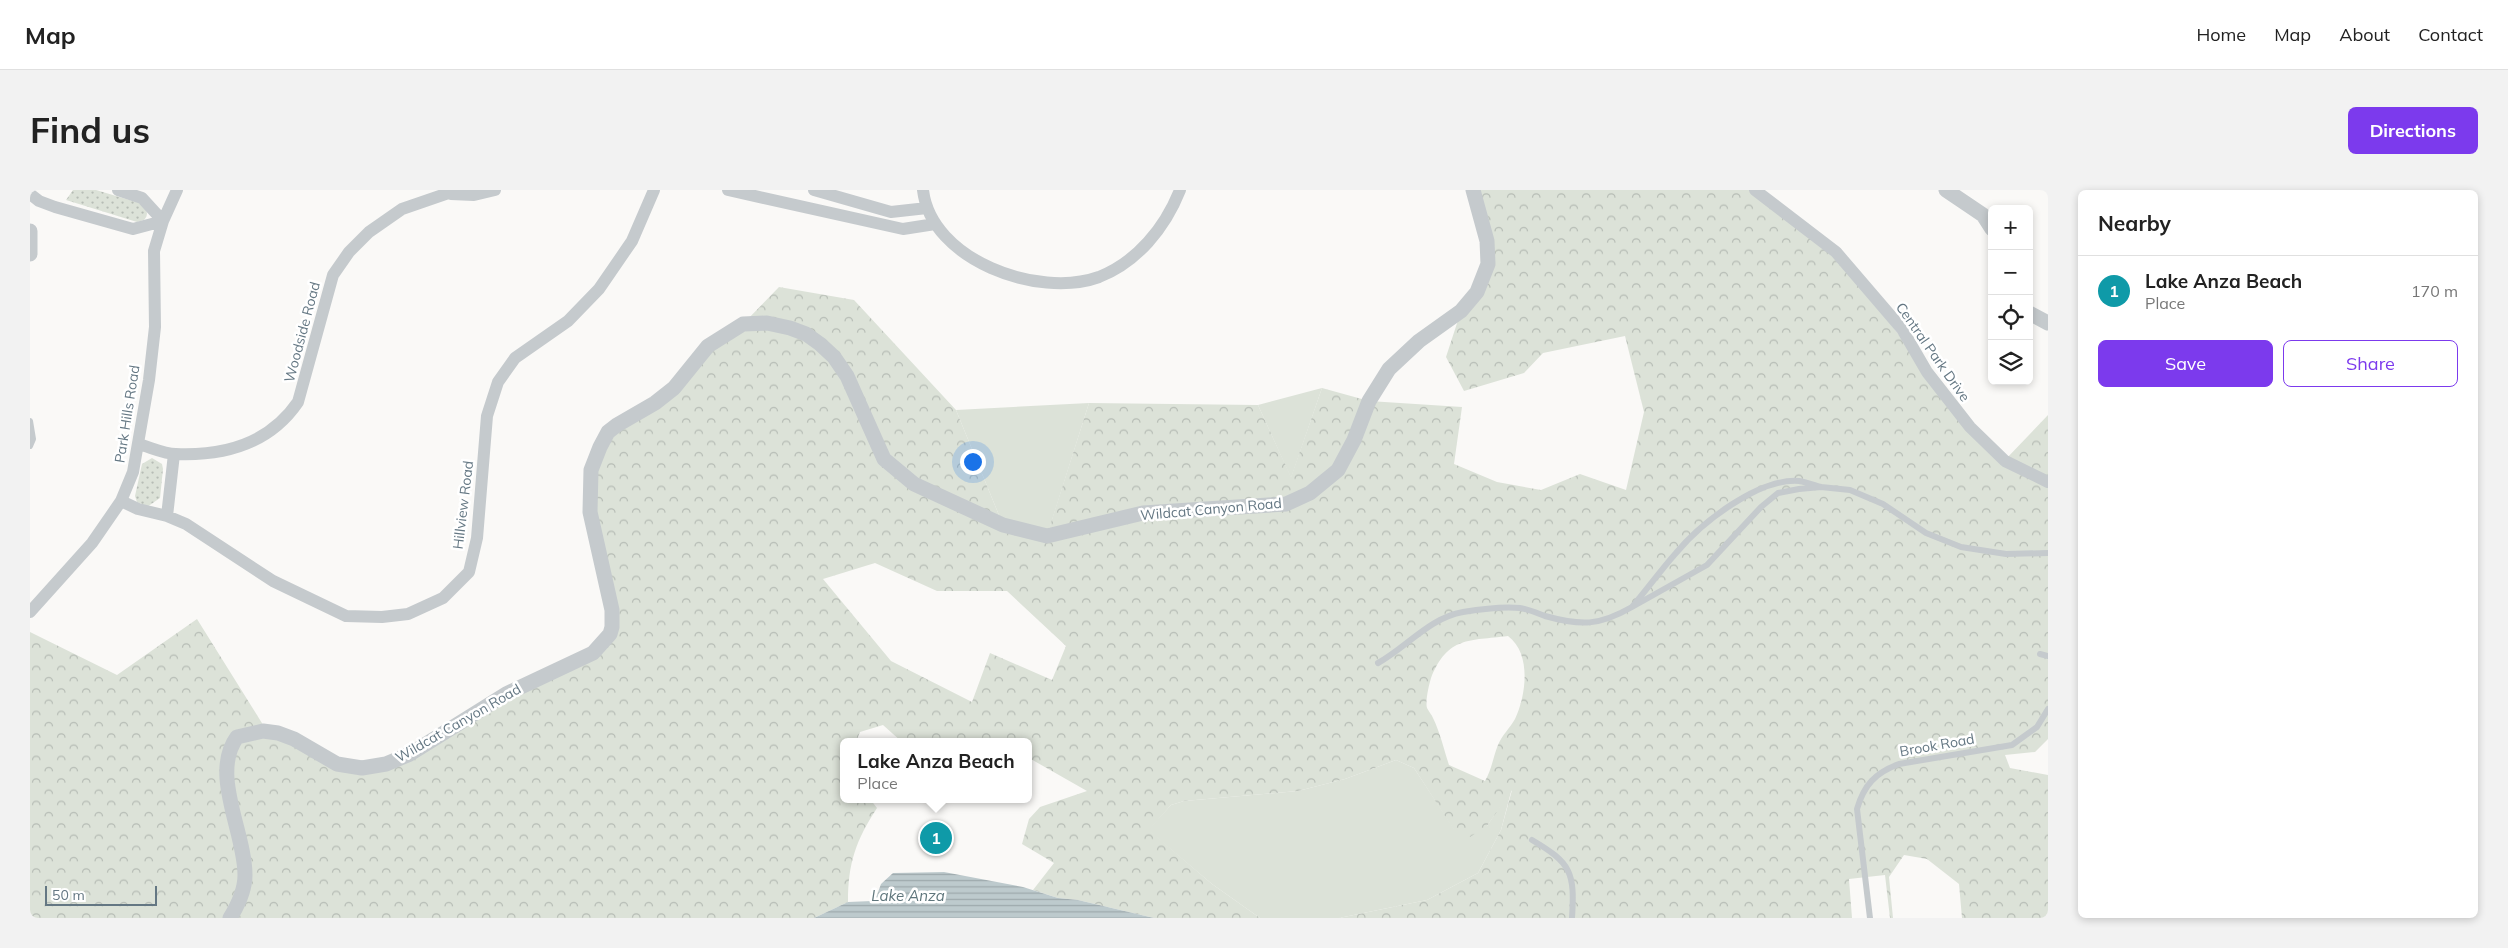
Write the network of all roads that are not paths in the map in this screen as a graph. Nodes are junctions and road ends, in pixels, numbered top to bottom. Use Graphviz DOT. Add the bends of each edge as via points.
graph roads {
  1 [pos="118,190"];
  2 [pos="177,190"];
  3 [pos="495,190"];
  4 [pos="654,190"];
  5 [pos="728,190"];
  6 [pos="814,190"];
  7 [pos="923,190"];
  8 [pos="1180,190"];
  9 [pos="1474,190"];
  10 [pos="1755,190"];
  11 [pos="1946,190"];
  12 [pos="454,192"];
  13 [pos="30,194"];
  14 [pos="927,208"];
  15 [pos="163,221"];
  16 [pos="1988,223"];
  17 [pos="935,224"];
  18 [pos="30,231"];
  19 [pos="30,254"];
  20 [pos="2033,315"];
  21 [pos="2048,323"];
  22 [pos="30,421"];
  23 [pos="138,444"];
  24 [pos="30,446"];
  25 [pos="174,454"];
  26 [pos="2048,482"];
  27 [pos="1821,487"];
  28 [pos="121,501"];
  29 [pos="167,516"];
  30 [pos="2048,553"];
  31 [pos="1632,607"];
  32 [pos="30,612"];
  33 [pos="2040,654"];
  34 [pos="2048,656"];
  35 [pos="1378,663"];
  36 [pos="2048,709"];
  37 [pos="1532,840"];
  38 [pos="230,918"];
  39 [pos="1572,918"];
  40 [pos="1870,918"];
  1 -- 15 [label="street" via="142,198"];
  2 -- 15 [label="street, Park Hills Road"];
  3 -- 12 [label="street, Woodside Road" via="474,195"];
  4 -- 29 [label="street, Hillview Road" via="632,241 599,289 568,321 515,358 498,382 488,416 478,538 469,572 443,598 408,614 382,618 346,616 273,581 186,524"];
  5 -- 17 [label="street" via="903,229"];
  6 -- 14 [label="street" via="890,212"];
  7 -- 14 [label="street"];
  8 -- 17 [label="street" via="1152,239 1121,266 1097,277 1079,280 1027,280 1006,274 979,262 954,244"];
  9 -- 38 [label="street, Wildcat Canyon Road" via="1487,241 1488,264 1477,292 1461,311 1419,341 1389,369 1369,401 1338,470 1310,492 1286,504 1143,514 1046,536 1003,525 914,484 884,459 847,376 820,344 790,328 767,323 743,324 708,346 674,388 608,432 600,447 591,470 590,512 612,610 612,627 610,634 593,653 506,694 410,754 386,764 362,768 338,764 294,739 263,731 237,737 226,761 245,876 242,892"];
  10 -- 26 [label="street, Central Park Drive" via="1836,252 1902,329 1927,372 1970,427 2004,461"];
  11 -- 16 [label="street" via="1983,215"];
  12 -- 25 [label="street, Woodside Road" via="402,209 369,232 349,252 333,275 298,402 288,417 259,440 220,451"];
  13 -- 15 [label="street" via="55,207 133,229"];
  14 -- 17 [label="street"];
  15 -- 23 [label="street, Park Hills Road" via="154,251 155,327"];
  18 -- 19 [label="street"];
  20 -- 21 [label="street"];
  22 -- 24 [label="lane"];
  23 -- 25 [label="street, Woodside Road"];
  23 -- 28 [label="street, Park Hills Road" via="133,472"];
  25 -- 29 [label="street"];
  27 -- 30 [label="lane" via="1850,490 1883,504 1926,533 1961,547 2006,554"];
  27 -- 31 [label="lane" via="1778,493 1760,507 1708,565"];
  27 -- 31 [label="lane" via="1799,481 1777,482 1751,493 1711,520 1676,553"];
  28 -- 29 [label="street, Hillview Road" via="149,513"];
  28 -- 32 [label="street, Park Hills Road" via="92,543"];
  31 -- 35 [label="lane" via="1613,618 1589,624 1570,623 1520,608 1460,612 1423,629"];
  33 -- 34 [label="lane"];
  36 -- 40 [label="lane, Brook Road" via="2037,727 2012,745 1899,764 1884,769 1870,780 1857,809"];
  37 -- 39 [label="lane" via="1557,855 1568,869 1574,891"];
}
